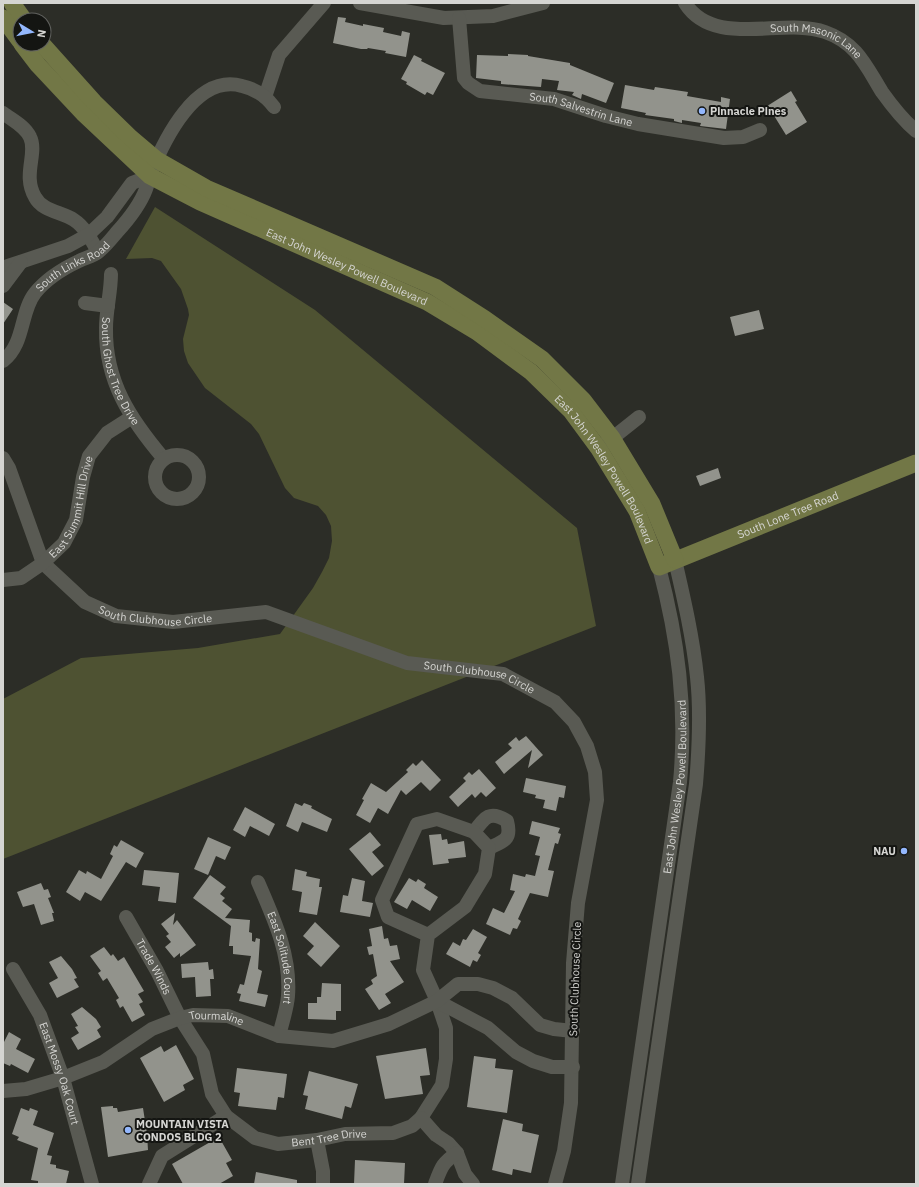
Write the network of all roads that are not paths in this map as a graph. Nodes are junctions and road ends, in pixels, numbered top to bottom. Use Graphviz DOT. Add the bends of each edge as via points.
graph roads {
  1 [pos="12,3"];
  2 [pos="324,3"];
  3 [pos="360,3"];
  4 [pos="543,3"];
  5 [pos="685,3"];
  6 [pos="18,12"];
  7 [pos="3,18"];
  8 [pos="459,18"];
  9 [pos="12,30"];
  10 [pos="28,52"];
  11 [pos="49,52"];
  12 [pos="3,113"];
  13 [pos="760,130"];
  14 [pos="916,131"];
  15 [pos="157,160"];
  16 [pos="150,176"];
  17 [pos="88,235"];
  18 [pos="98,252"];
  19 [pos="21,262"];
  20 [pos="3,270"];
  21 [pos="111,274"];
  22 [pos="3,286"];
  23 [pos="85,303"];
  24 [pos="108,306"];
  25 [pos="8,344"];
  26 [pos="3,360"];
  27 [pos="132,417"];
  28 [pos="639,417"];
  29 [pos="612,438"];
  30 [pos="599,449"];
  31 [pos="3,458"];
  32 [pos="164,459"];
  33 [pos="916,463"];
  34 [pos="675,560"];
  35 [pos="44,563"];
  36 [pos="659,567"];
  37 [pos="3,580"];
  38 [pos="474,832"];
  39 [pos="489,848"];
  40 [pos="258,882"];
  41 [pos="126,917"];
  42 [pos="428,935"];
  43 [pos="13,969"];
  44 [pos="437,1001"];
  45 [pos="180,1018"];
  46 [pos="573,1031"];
  47 [pos="279,1036"];
  48 [pos="573,1067"];
  49 [pos="63,1078"];
  50 [pos="3,1091"];
  51 [pos="226,1116"];
  52 [pos="421,1118"];
  53 [pos="317,1140"];
  54 [pos="456,1153"];
  55 [pos="92,1184"];
  56 [pos="149,1184"];
  57 [pos="323,1184"];
  58 [pos="435,1184"];
  59 [pos="473,1184"];
  60 [pos="555,1184"];
  61 [pos="622,1184"];
  62 [pos="638,1184"];
  1 -- 6 [label="main road"];
  2 -- 15 [label="street, South Links Road" via="279,55 270,102 254,90 232,84 219,85 207,90 194,100 176,125"];
  3 -- 8 [label="street" via="422,16"];
  4 -- 8 [label="street" via="493,16"];
  5 -- 14 [label="street, South Masonic Lane" via="698,16 720,27 813,28 836,37 862,57 896,111"];
  7 -- 9 [label="main road"];
  8 -- 13 [label="street, South Salvestrin Lane" via="464,78 480,91 554,99 622,121 724,138 743,137"];
  10 -- 16 [label="main road, East John Wesley Powell Boulevard" via="83,113"];
  11 -- 15 [label="main road, East John Wesley Powell Boulevard" via="94,102"];
  12 -- 17 [label="street" via="24,128 31,138 33,147 29,173 35,199 52,211 76,221"];
  15 -- 16 [label="street, South Links Road"];
  15 -- 29 [label="main road, East John Wesley Powell Boulevard" via="206,188 441,291 542,359 583,400"];
  16 -- 17 [label="street, South Links Road" via="132,183 107,217"];
  16 -- 18 [label="street, South Links Road" via="146,190 134,211"];
  16 -- 30 [label="main road, East John Wesley Powell Boulevard" via="200,202 440,309 477,332 531,372 571,411"];
  17 -- 18 [label="street"];
  17 -- 19 [label="street, South Links Road" via="68,246"];
  18 -- 25 [label="street, South Links Road" via="65,267 34,294 20,336"];
  19 -- 20 [label="street, South Links Road"];
  19 -- 22 [label="street"];
  21 -- 24 [label="street, South Ghost Tree Drive"];
  23 -- 24 [label="street"];
  24 -- 27 [label="street, South Ghost Tree Drive" via="106,330 109,365 118,392"];
  25 -- 26 [label="street, South Links Road" via="8,356"];
  27 -- 32 [label="street, South Ghost Tree Drive"];
  27 -- 35 [label="street, East Summit Hill Drive" via="107,432 89,456 74,528 64,543"];
  28 -- 29 [label="street"];
  29 -- 30 [label="street"];
  29 -- 34 [label="main road, East John Wesley Powell Boulevard" via="652,504"];
  30 -- 36 [label="main road, East John Wesley Powell Boulevard" via="637,511"];
  31 -- 35 [label="street, South Clubhouse Circle"];
  33 -- 34 [label="main road, South Lone Tree Road"];
  34 -- 36 [label="main road, South Lone Tree Road"];
  34 -- 62 [label="street, East John Wesley Powell Boulevard" via="697,677 699,751"];
  35 -- 37 [label="street, East Summit Hill Drive" via="21,578"];
  35 -- 46 [label="street, South Clubhouse Circle" via="85,602 116,616 173,622 266,612 407,663 503,674 555,702 574,722 587,746 595,772 597,800 578,903 573,963"];
  36 -- 61 [label="street, East John Wesley Powell Boulevard" via="670,608 681,678 683,750"];
  38 -- 39 [label="street"];
  38 -- 39 [label="street" via="489,816 498,815 507,821 510,831 505,841"];
  38 -- 42 [label="street" via="437,819 417,824 382,900 388,917"];
  39 -- 42 [label="street" via="485,874 465,907"];
  40 -- 47 [label="street, East Solitude Court" via="280,932 288,969 288,998"];
  41 -- 45 [label="street, Trade Winds"];
  42 -- 44 [label="street, Bent Tree Drive" via="423,970"];
  43 -- 49 [label="street, East Mossy Oak Court" via="40,1015"];
  44 -- 46 [label="street, Tourmaline" via="458,984 478,984 493,988 512,998 540,1024"];
  44 -- 47 [label="street, Tourmaline" via="390,1024 333,1041"];
  44 -- 48 [label="street" via="488,1028 516,1052 533,1061 552,1067"];
  44 -- 52 [label="street, Bent Tree Drive" via="446,1028 445,1066 442,1085"];
  45 -- 47 [label="street, Tourmaline" via="193,1015 228,1016"];
  45 -- 49 [label="street, Tourmaline" via="152,1029 103,1062"];
  45 -- 51 [label="street, Bent Tree Drive" via="203,1054 212,1094"];
  46 -- 48 [label="street, South Clubhouse Circle"];
  48 -- 60 [label="street, South Clubhouse Circle" via="564,1151"];
  49 -- 50 [label="street, Tourmaline" via="26,1089"];
  49 -- 55 [label="street, East Mossy Oak Court"];
  51 -- 53 [label="street, Bent Tree Drive" via="255,1138 278,1144"];
  51 -- 56 [label="street" via="162,1156"];
  52 -- 53 [label="street, Bent Tree Drive" via="412,1126 393,1133 345,1134"];
  52 -- 54 [label="street"];
  53 -- 57 [label="street"];
  54 -- 58 [label="street" via="446,1161"];
  54 -- 59 [label="street" via="465,1174"];
}
